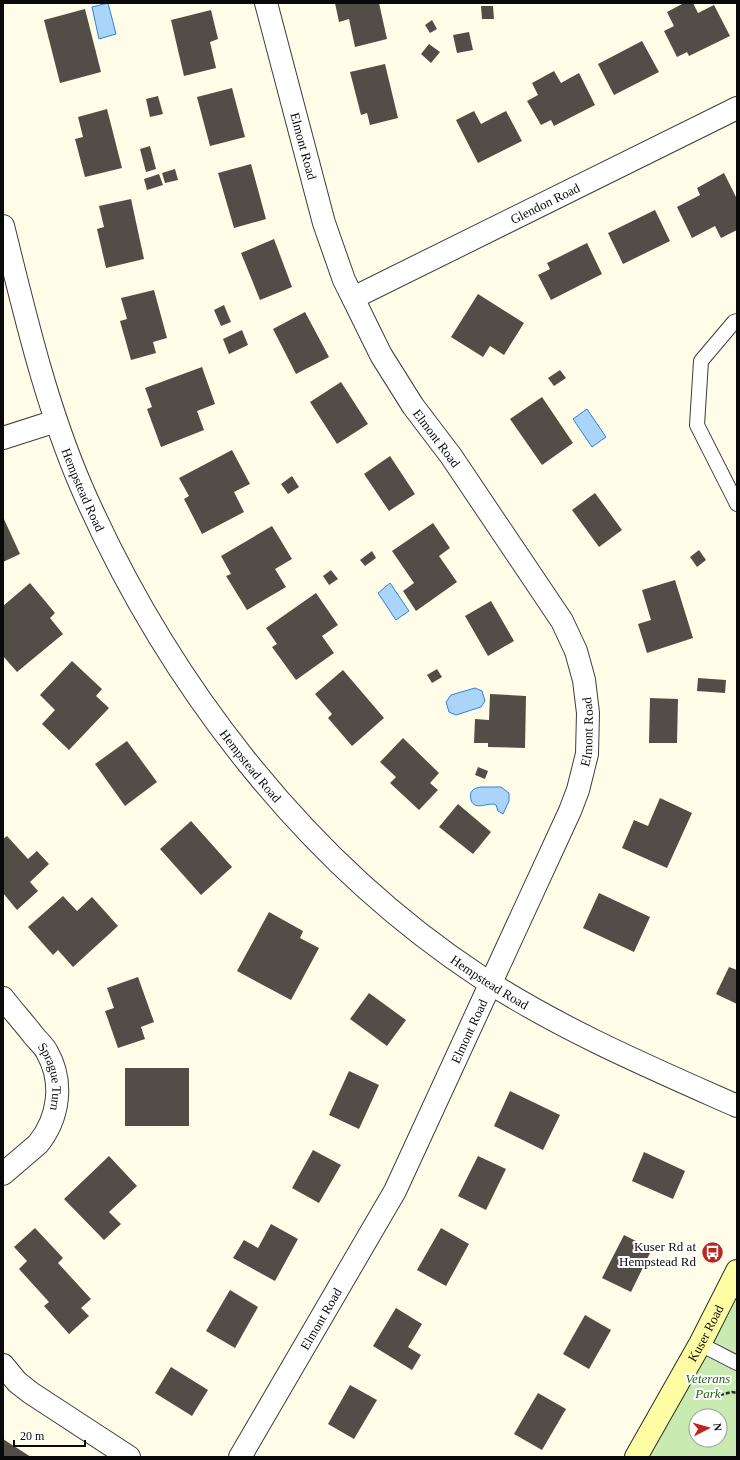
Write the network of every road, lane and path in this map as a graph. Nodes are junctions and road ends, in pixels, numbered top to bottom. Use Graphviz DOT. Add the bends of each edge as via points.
graph roads {
  1 [pos="266,3"];
  2 [pos="737,108"];
  3 [pos="3,226"];
  4 [pos="353,298"];
  5 [pos="737,321"];
  6 [pos="56,421"];
  7 [pos="3,438"];
  8 [pos="737,504"];
  9 [pos="490,983"];
  10 [pos="3,998"];
  11 [pos="737,1106"];
  12 [pos="3,1174"];
  13 [pos="737,1271"];
  14 [pos="700,1344"];
  15 [pos="737,1363"];
  16 [pos="3,1366"];
  17 [pos="737,1393"];
  18 [pos="720,1395"];
  19 [pos="129,1457"];
  20 [pos="240,1457"];
  21 [pos="636,1457"];
  1 -- 4 [label="street, Elmont Road" via="324,223"];
  2 -- 4 [label="street, Glendon Road"];
  3 -- 6 [label="street, Hempstead Road" via="35,352"];
  4 -- 9 [label="street, Elmont Road" via="381,355 413,406 451,456 562,621 576,651 584,680 588,713 587,754 578,790"];
  5 -- 8 [label="lane" via="701,361 697,425"];
  6 -- 7 [label="street"];
  6 -- 9 [label="street, Hempstead Road" via="80,484 114,557 152,627 196,694 244,758 295,818 353,876 405,922"];
  9 -- 11 [label="street, Hempstead Road" via="549,1019 611,1050"];
  9 -- 20 [label="street, Elmont Road" via="395,1191"];
  10 -- 12 [label="street, Sprague Turn" via="47,1052 55,1072 58,1095 54,1117 43,1138"];
  13 -- 14 [label="street, Kuser Road"];
  14 -- 15 [label="lane"];
  14 -- 21 [label="street, Kuser Road"];
  16 -- 19 [label="street" via="31,1393"];
  17 -- 18 [label="path"];
}
